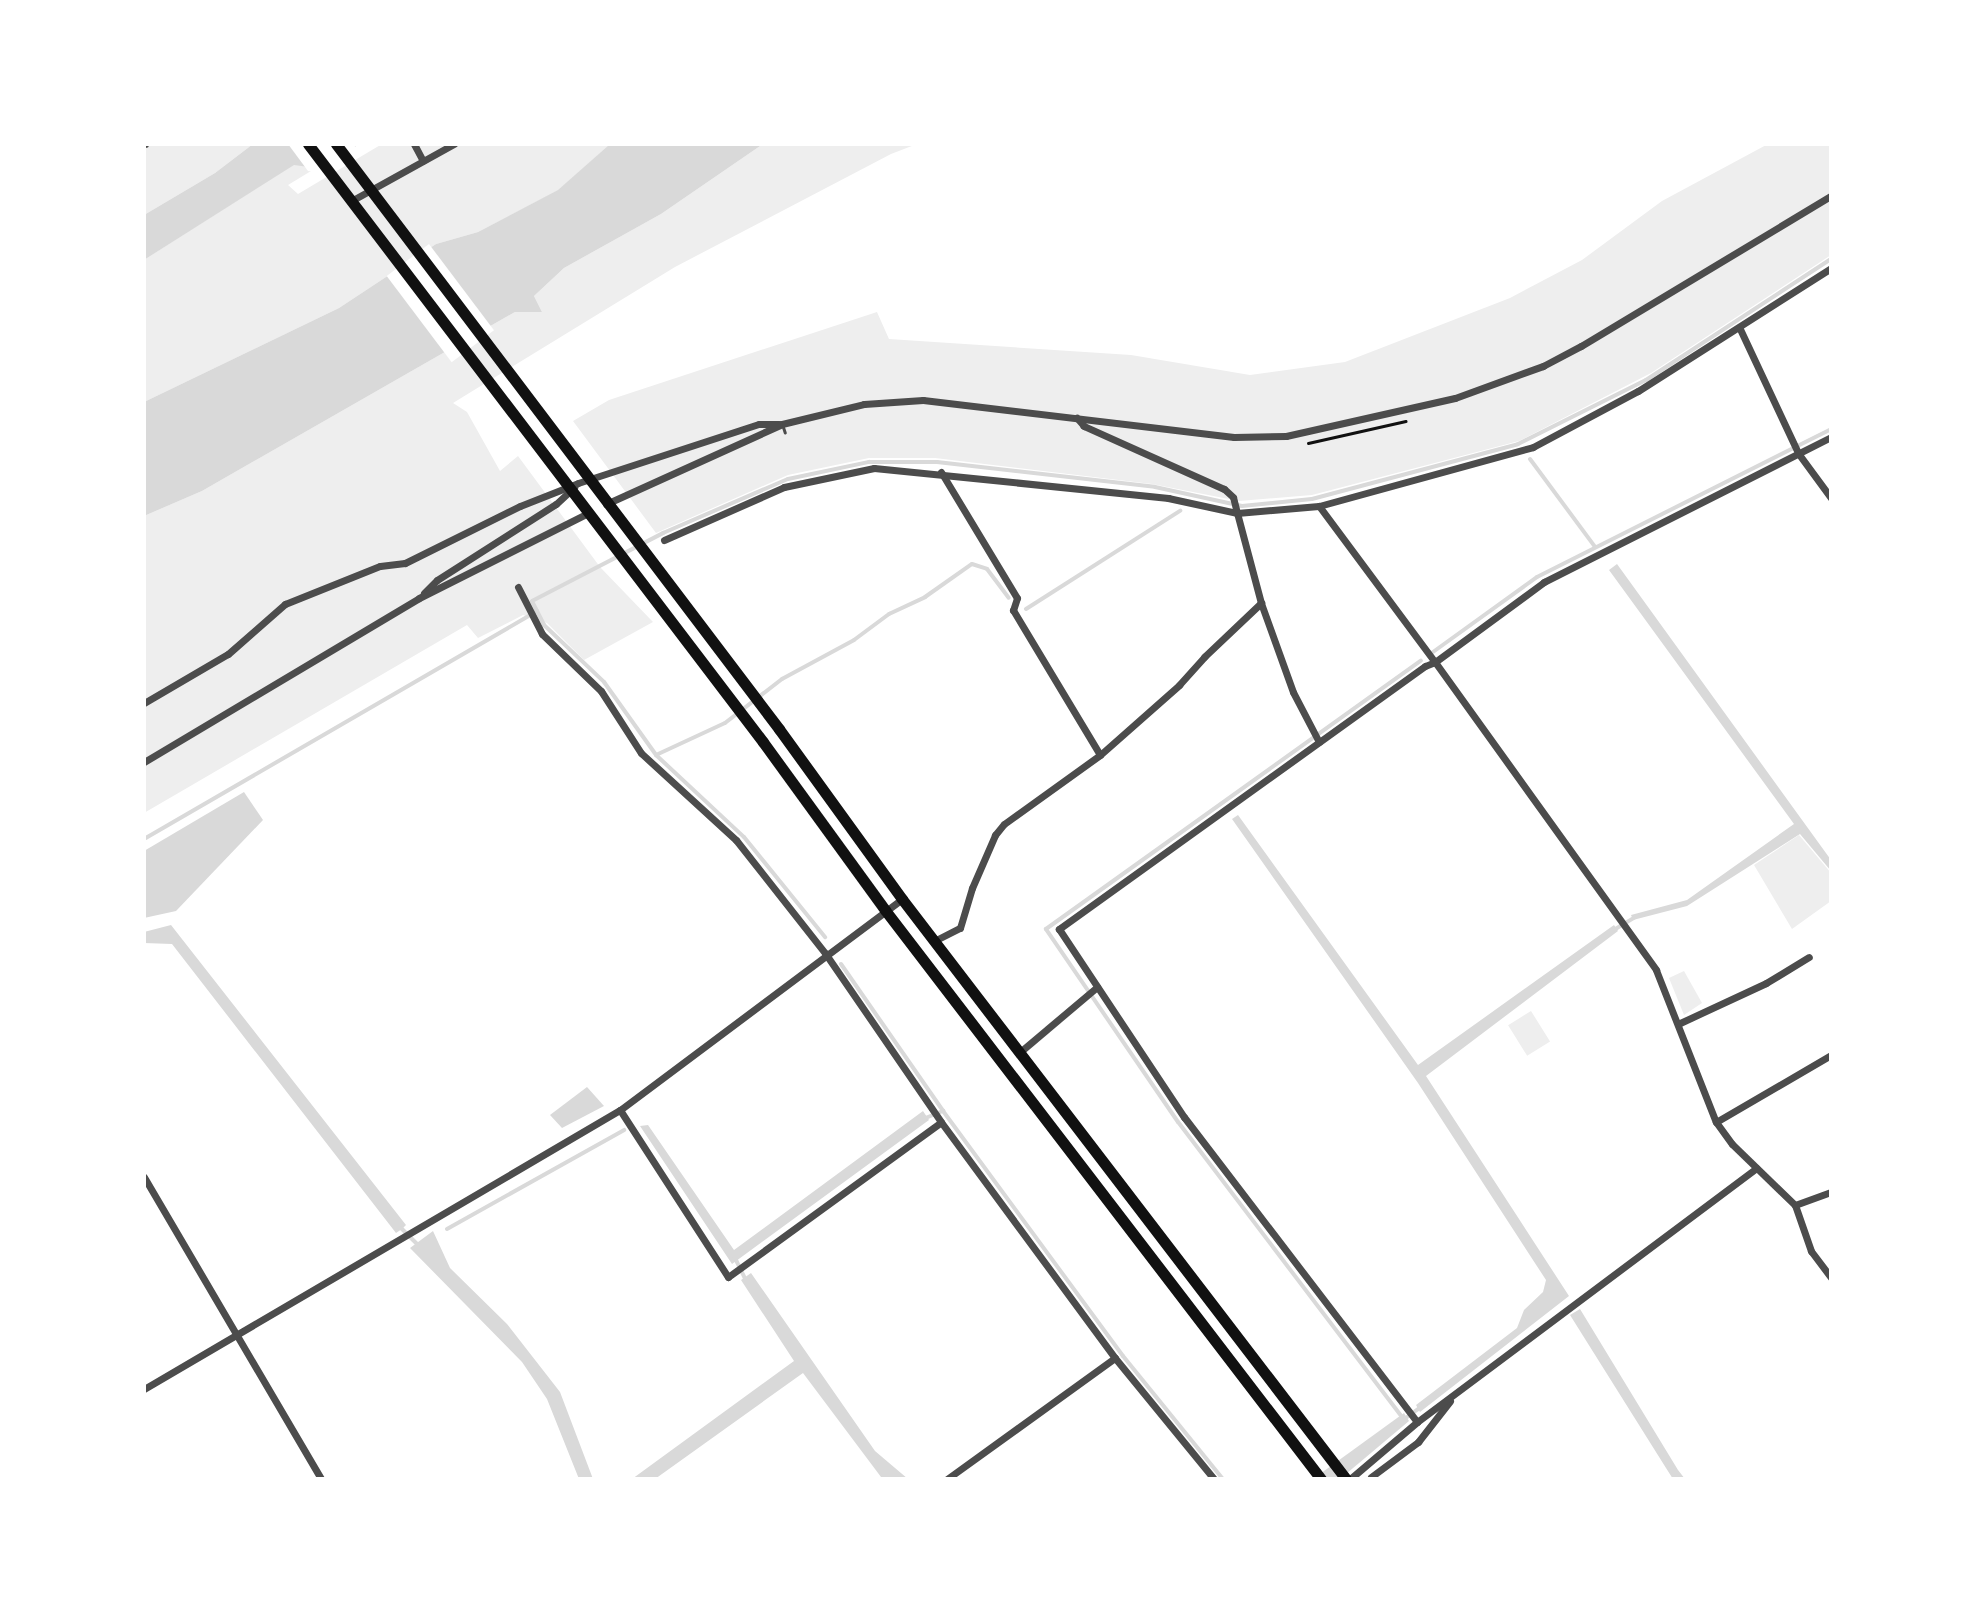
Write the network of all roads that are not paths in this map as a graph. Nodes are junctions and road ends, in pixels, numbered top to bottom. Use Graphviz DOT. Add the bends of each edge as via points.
graph roads {
  1 [pos="308,144"];
  2 [pos="336,144"];
  3 [pos="414,144"];
  4 [pos="454,144"];
  5 [pos="423,161"];
  6 [pos="371,190"];
  7 [pos="1831,196"];
  8 [pos="351,201"];
  9 [pos="1831,268"];
  10 [pos="1740,329"];
  11 [pos="1077,418"];
  12 [pos="782,424"];
  13 [pos="785,433"];
  14 [pos="1831,437"];
  15 [pos="1798,453"];
  16 [pos="941,472"];
  17 [pos="578,483"];
  18 [pos="1831,498"];
  19 [pos="607,504"];
  20 [pos="1319,506"];
  21 [pos="1237,513"];
  22 [pos="589,514"];
  23 [pos="664,540"];
  24 [pos="518,587"];
  25 [pos="419,598"];
  26 [pos="1261,603"];
  27 [pos="1435,662"];
  28 [pos="144,703"];
  29 [pos="1319,742"];
  30 [pos="1100,755"];
  31 [pos="144,762"];
  32 [pos="902,899"];
  33 [pos="885,910"];
  34 [pos="934,941"];
  35 [pos="825,953"];
  36 [pos="1809,957"];
  37 [pos="1097,987"];
  38 [pos="1680,1023"];
  39 [pos="1020,1052"];
  40 [pos="1831,1055"];
  41 [pos="620,1110"];
  42 [pos="940,1120"];
  43 [pos="1716,1122"];
  44 [pos="1757,1168"];
  45 [pos="144,1177"];
  46 [pos="1831,1192"];
  47 [pos="1795,1205"];
  48 [pos="1831,1278"];
  49 [pos="236,1335"];
  50 [pos="1115,1358"];
  51 [pos="144,1389"];
  52 [pos="1453,1396"];
  53 [pos="1417,1422"];
  54 [pos="1371,1477"];
  55 [pos="321,1479"];
  56 [pos="947,1479"];
  57 [pos="1214,1479"];
  58 [pos="1321,1479"];
  59 [pos="1348,1479"];
  1 -- 8 [label="highway"];
  2 -- 6 [label="highway"];
  3 -- 5 [label="street"];
  4 -- 5 [label="street"];
  5 -- 6 [label="street"];
  6 -- 8 [label="street"];
  6 -- 19 [label="highway"];
  7 -- 11 [label="street" via="1581,346 1455,398 1286,436 1234,437"];
  8 -- 22 [label="highway"];
  9 -- 10 [label="street"];
  10 -- 15 [label="street"];
  10 -- 20 [label="street" via="1638,391 1516,455"];
  11 -- 12 [label="street" via="923,400 864,404"];
  11 -- 21 [label="street" via="1084,426 1224,489 1233,497"];
  12 -- 13 [label="lane"];
  12 -- 17 [label="street" via="759,424"];
  12 -- 19 [label="street"];
  14 -- 15 [label="street"];
  15 -- 18 [label="street"];
  15 -- 27 [label="street" via="1544,582"];
  16 -- 21 [label="street" via="1168,498"];
  16 -- 23 [label="street" via="874,468 784,487"];
  16 -- 30 [label="street" via="1017,598 1013,610"];
  17 -- 25 [label="street" via="556,504 437,580"];
  17 -- 28 [label="street" via="405,563 380,566 285,604 228,654"];
  19 -- 32 [label="highway"];
  20 -- 21 [label="street"];
  20 -- 27 [label="street"];
  21 -- 26 [label="street"];
  22 -- 25 [label="street"];
  22 -- 33 [label="highway"];
  24 -- 35 [label="street" via="542,634 601,691 641,753 736,840"];
  25 -- 31 [label="street"];
  26 -- 29 [label="street" via="1293,692"];
  26 -- 30 [label="street"];
  27 -- 29 [label="street"];
  27 -- 38 [label="street" via="1656,970"];
  29 -- 37 [label="street" via="1059,929"];
  30 -- 34 [label="street" via="1004,824 972,888 960,928"];
  32 -- 33 [label="street"];
  32 -- 34 [label="highway"];
  33 -- 35 [label="street"];
  33 -- 58 [label="highway"];
  34 -- 39 [label="highway"];
  35 -- 41 [label="street"];
  35 -- 42 [label="street"];
  36 -- 38 [label="street"];
  37 -- 39 [label="street"];
  37 -- 53 [label="street" via="1184,1117"];
  38 -- 43 [label="street"];
  39 -- 59 [label="highway"];
  40 -- 43 [label="street"];
  41 -- 42 [label="street" via="728,1277"];
  41 -- 49 [label="street"];
  42 -- 50 [label="street"];
  43 -- 44 [label="street"];
  44 -- 47 [label="street"];
  44 -- 52 [label="street"];
  45 -- 49 [label="street"];
  46 -- 47 [label="street"];
  47 -- 48 [label="street" via="1811,1251"];
  49 -- 51 [label="street"];
  49 -- 55 [label="street"];
  50 -- 56 [label="street"];
  50 -- 57 [label="street"];
  52 -- 53 [label="street"];
  52 -- 54 [label="street" via="1418,1442"];
  53 -- 59 [label="street"];
}
